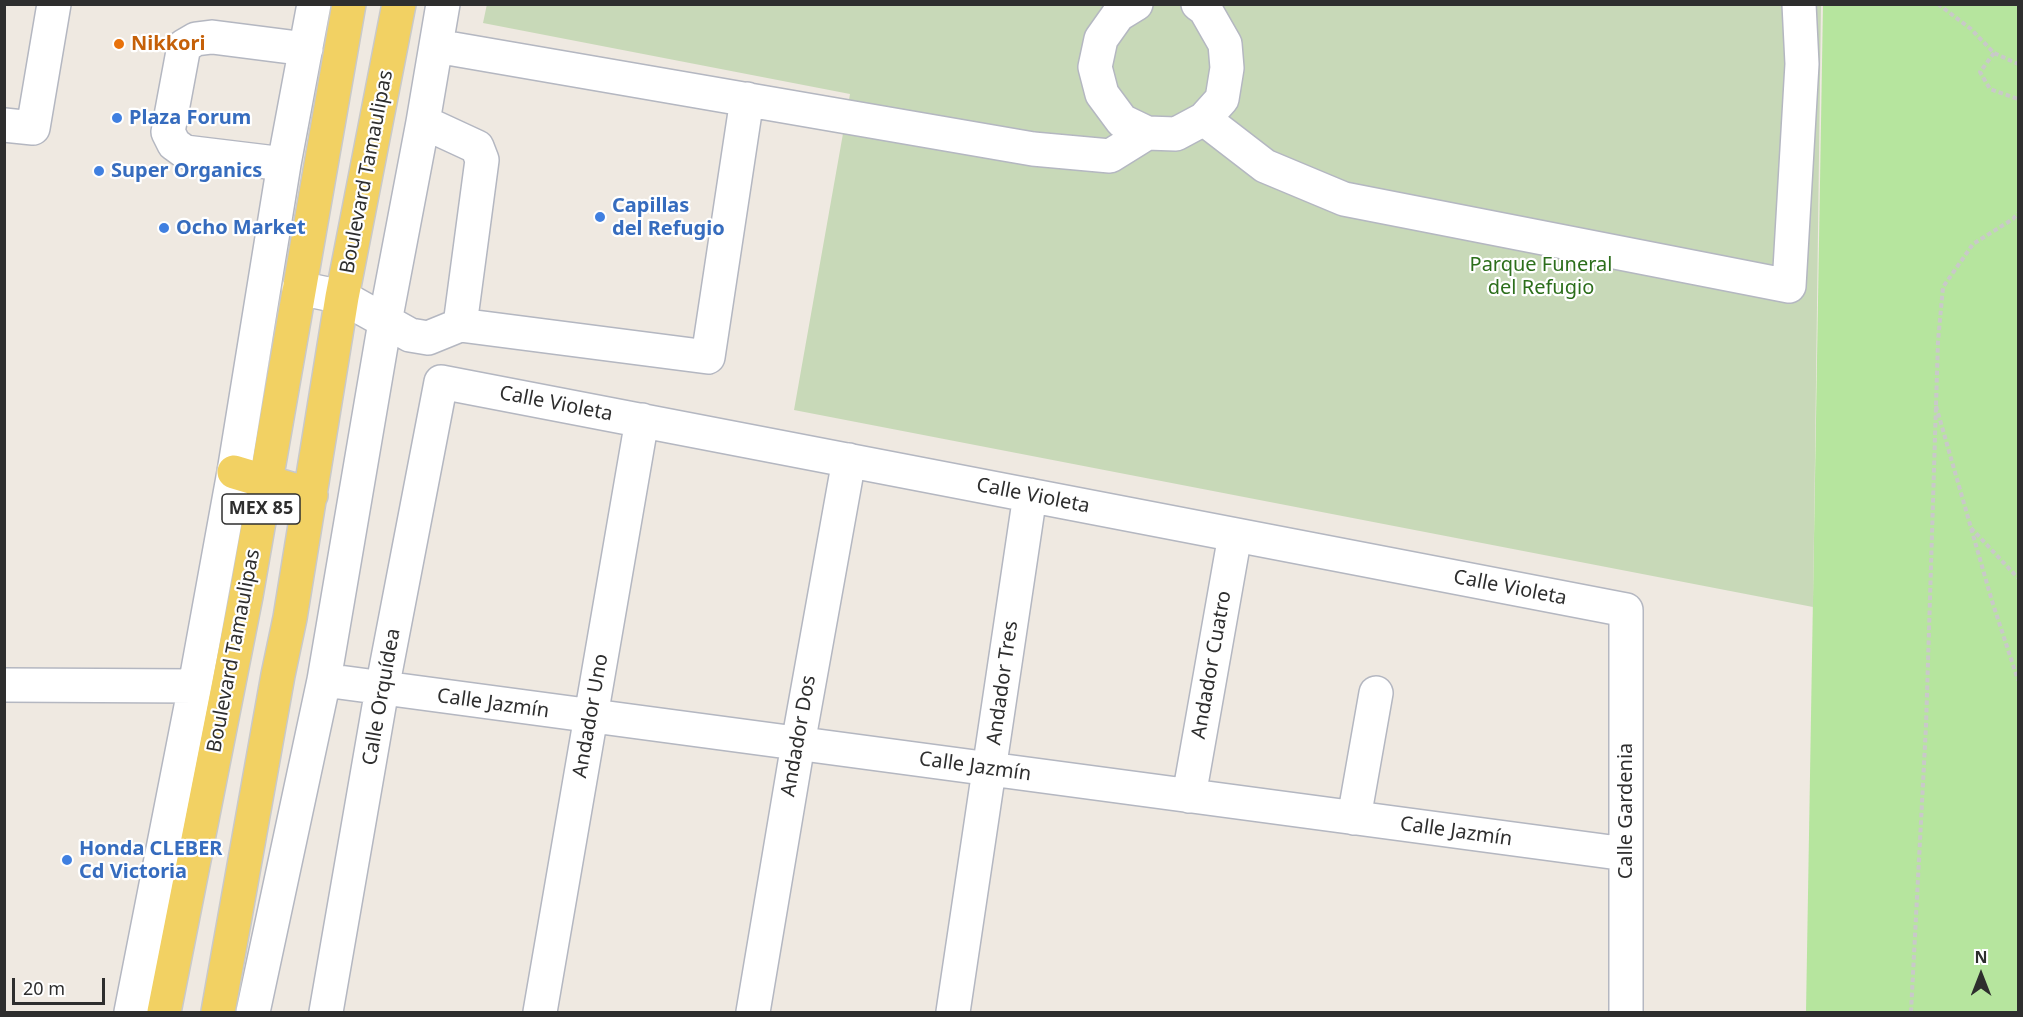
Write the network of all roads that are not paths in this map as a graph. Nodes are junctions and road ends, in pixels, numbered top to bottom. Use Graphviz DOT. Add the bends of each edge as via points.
graph roads {
  1 [pos="54,4"];
  2 [pos="314,4"];
  3 [pos="349,4"];
  4 [pos="399,4"];
  5 [pos="443,4"];
  6 [pos="1136,4"];
  7 [pos="1198,4"];
  8 [pos="1799,4"];
  9 [pos="436,46"];
  10 [pos="306,49"];
  11 [pos="747,99"];
  12 [pos="1204,120"];
  13 [pos="423,122"];
  14 [pos="19,127"];
  15 [pos="1147,133"];
  16 [pos="284,164"];
  17 [pos="299,288"];
  18 [pos="342,297"];
  19 [pos="385,322"];
  20 [pos="460,325"];
  21 [pos="441,382"];
  22 [pos="642,420"];
  23 [pos="849,460"];
  24 [pos="234,472"];
  25 [pos="265,482"];
  26 [pos="311,495"];
  27 [pos="1030,495"];
  28 [pos="1235,535"];
  29 [pos="1626,610"];
  30 [pos="324,680"];
  31 [pos="4,685"];
  32 [pos="195,686"];
  33 [pos="382,689"];
  34 [pos="1376,693"];
  35 [pos="591,717"];
  36 [pos="798,744"];
  37 [pos="990,770"];
  38 [pos="1189,796"];
  39 [pos="1354,818"];
  40 [pos="1626,854"];
  41 [pos="131,1012"];
  42 [pos="164,1012"];
  43 [pos="218,1012"];
  44 [pos="253,1012"];
  45 [pos="327,1012"];
  46 [pos="540,1012"];
  47 [pos="753,1012"];
  48 [pos="953,1012"];
  49 [pos="1626,1012"];
  1 -- 14 [label="street"];
  2 -- 10 [label="street"];
  3 -- 17 [label="main road, Boulevard Tamaulipas / MEX 85"];
  4 -- 18 [label="main road, Boulevard Tamaulipas / MEX 85"];
  5 -- 9 [label="street"];
  6 -- 15 [label="street" via="1118,15 1101,39 1095,67 1102,94 1122,121"];
  7 -- 12 [label="street" via="1205,9 1225,44 1227,68 1222,99"];
  8 -- 12 [label="street" via="1802,64 1789,286 1344,199 1265,166"];
  9 -- 11 [label="street"];
  9 -- 13 [label="street"];
  10 -- 16 [label="street"];
  10 -- 16 [label="street" via="212,37 184,46 168,132 174,144 185,152"];
  11 -- 15 [label="street" via="1033,149 1110,156"];
  11 -- 20 [label="street" via="708,357"];
  12 -- 15 [label="street" via="1176,134"];
  13 -- 19 [label="street"];
  13 -- 20 [label="street" via="477,147 482,160"];
  16 -- 24 [label="street"];
  17 -- 18 [label="street"];
  17 -- 25 [label="main road, Boulevard Tamaulipas / MEX 85"];
  18 -- 19 [label="street"];
  18 -- 26 [label="main road, Boulevard Tamaulipas / MEX 85"];
  19 -- 20 [label="street" via="411,335 428,338"];
  19 -- 30 [label="street"];
  21 -- 22 [label="street, Calle Violeta"];
  21 -- 33 [label="street, Calle Orquídea"];
  22 -- 23 [label="street, Calle Violeta"];
  22 -- 35 [label="street, Andador Uno"];
  23 -- 27 [label="street, Calle Violeta"];
  23 -- 36 [label="street, Andador Dos"];
  24 -- 25 [label="main road"];
  24 -- 32 [label="street"];
  25 -- 26 [label="main road"];
  25 -- 42 [label="main road, Boulevard Tamaulipas / MEX 85"];
  26 -- 43 [label="main road, Boulevard Tamaulipas / MEX 85"];
  27 -- 28 [label="street, Calle Violeta"];
  27 -- 37 [label="street, Andador Tres"];
  28 -- 29 [label="street, Calle Violeta"];
  28 -- 38 [label="street, Andador Cuatro"];
  29 -- 40 [label="street, Calle Gardenia"];
  30 -- 33 [label="street, Calle Jazmín"];
  30 -- 44 [label="street"];
  31 -- 32 [label="street"];
  32 -- 41 [label="street"];
  33 -- 35 [label="street, Calle Jazmín"];
  33 -- 45 [label="street, Calle Orquídea"];
  34 -- 39 [label="street"];
  35 -- 36 [label="street, Calle Jazmín"];
  35 -- 46 [label="street, Andador Uno"];
  36 -- 37 [label="street, Calle Jazmín"];
  36 -- 47 [label="street, Andador Dos"];
  37 -- 38 [label="street, Calle Jazmín"];
  37 -- 48 [label="street, Andador Tres"];
  38 -- 39 [label="street, Calle Jazmín"];
  39 -- 40 [label="street, Calle Jazmín"];
  40 -- 49 [label="street, Calle Gardenia"];
}
